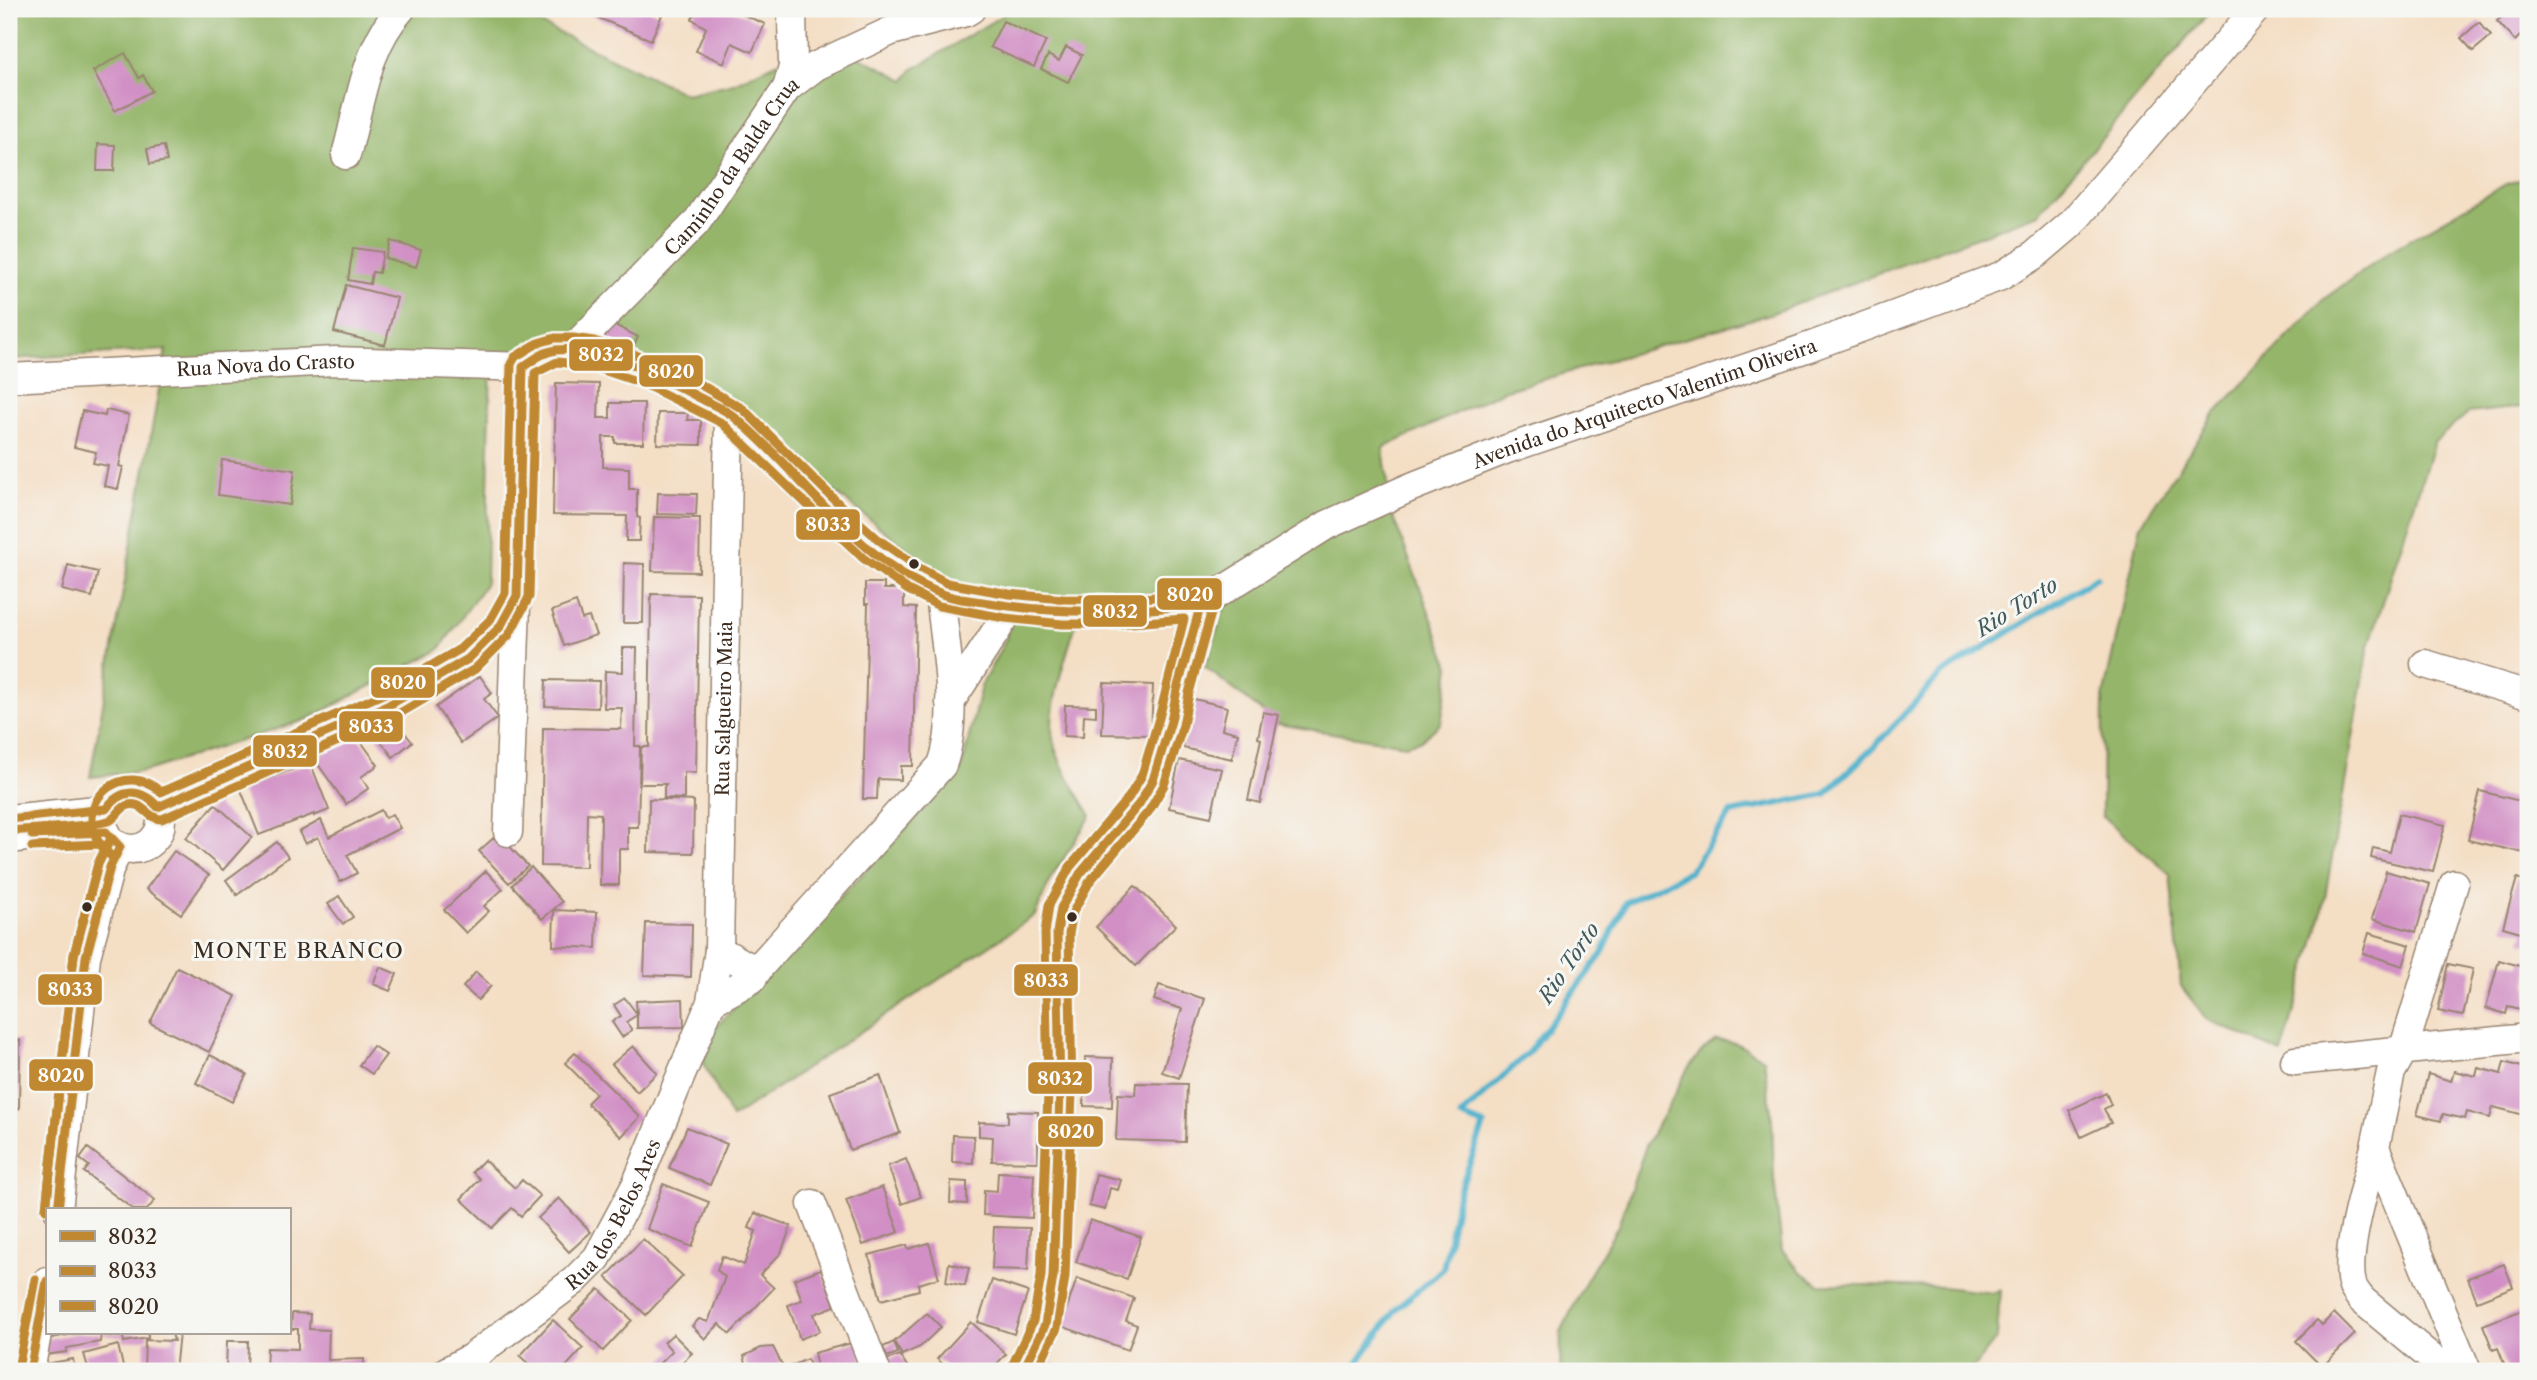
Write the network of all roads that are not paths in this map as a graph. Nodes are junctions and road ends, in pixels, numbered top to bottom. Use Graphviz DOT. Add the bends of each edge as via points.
graph roads {
  1 [pos="401,9"];
  2 [pos="792,9"];
  3 [pos="971,9"];
  4 [pos="2256,9"];
  5 [pos="787,88"];
  6 [pos="346,155"];
  7 [pos="571,350"];
  8 [pos="523,367"];
  9 [pos="9,378"];
  10 [pos="729,414"];
  11 [pos="940,594"];
  12 [pos="517,596"];
  13 [pos="1201,604"];
  14 [pos="1011,608"];
  15 [pos="2425,664"];
  16 [pos="2528,695"];
  17 [pos="950,702"];
  18 [pos="158,807"];
  19 [pos="9,819"];
  20 [pos="110,829"];
  21 [pos="508,832"];
  22 [pos="9,839"];
  23 [pos="2454,884"];
  24 [pos="719,950"];
  25 [pos="761,965"];
  26 [pos="711,1002"];
  27 [pos="2528,1038"];
  28 [pos="2403,1051"];
  29 [pos="2295,1061"];
  30 [pos="2375,1147"];
  31 [pos="812,1204"];
  32 [pos="58,1208"];
  33 [pos="46,1286"];
  34 [pos="30,1371"];
  35 [pos="447,1371"];
  36 [pos="876,1371"];
  37 [pos="1023,1371"];
  38 [pos="2447,1371"];
  39 [pos="2467,1371"];
  1 -- 6 [label="street" via="380,37"];
  2 -- 5 [label="street" via="793,67"];
  3 -- 5 [label="street, Caminho da Balda Crua" via="891,31 816,66"];
  4 -- 13 [label="street, Avenida do Arquitecto Valentim Oliveira" via="2070,225 2001,276 1806,348 1507,449 1409,488 1327,524"];
  5 -- 7 [label="street, Caminho da Balda Crua" via="696,223"];
  7 -- 8 [label="street" via="554,350"];
  7 -- 10 [label="street, Avenida do Arquitecto Valentim Oliveira" via="647,372"];
  8 -- 9 [label="street, Rua Nova do Crasto" via="335,361"];
  8 -- 12 [label="street"];
  10 -- 11 [label="street, Avenida do Arquitecto Valentim Oliveira" via="860,540 897,570"];
  10 -- 24 [label="street, Rua Salgueiro Maia"];
  11 -- 14 [label="street, Avenida do Arquitecto Valentim Oliveira"];
  11 -- 17 [label="street"];
  12 -- 18 [label="street" via="500,627 468,659 389,705"];
  12 -- 21 [label="street"];
  13 -- 14 [label="street, Avenida do Arquitecto Valentim Oliveira" via="1102,614"];
  13 -- 37 [label="street" via="1153,779 1139,804 1080,874 1061,908 1053,1277 1045,1325"];
  14 -- 17 [label="street"];
  15 -- 16 [label="street"];
  17 -- 25 [label="street" via="942,765"];
  18 -- 20 [label="street" via="145,794 118,795"];
  18 -- 20 [label="street" via="161,825 153,840 138,849"];
  19 -- 20 [label="street"];
  20 -- 22 [label="street"];
  20 -- 32 [label="street" via="110,867 86,957"];
  23 -- 28 [label="street"];
  24 -- 25 [label="street" via="749,967"];
  24 -- 26 [label="street, Rua Salgueiro Maia"];
  25 -- 26 [label="street" via="752,979"];
  26 -- 35 [label="street, Rua dos Belos Ares" via="636,1185 597,1258 574,1281"];
  27 -- 28 [label="street"];
  28 -- 29 [label="street"];
  28 -- 30 [label="street" via="2391,1072"];
  30 -- 38 [label="street" via="2352,1246 2353,1287 2362,1300"];
  30 -- 39 [label="street"];
  31 -- 36 [label="street"];
  33 -- 34 [label="street"];
}
